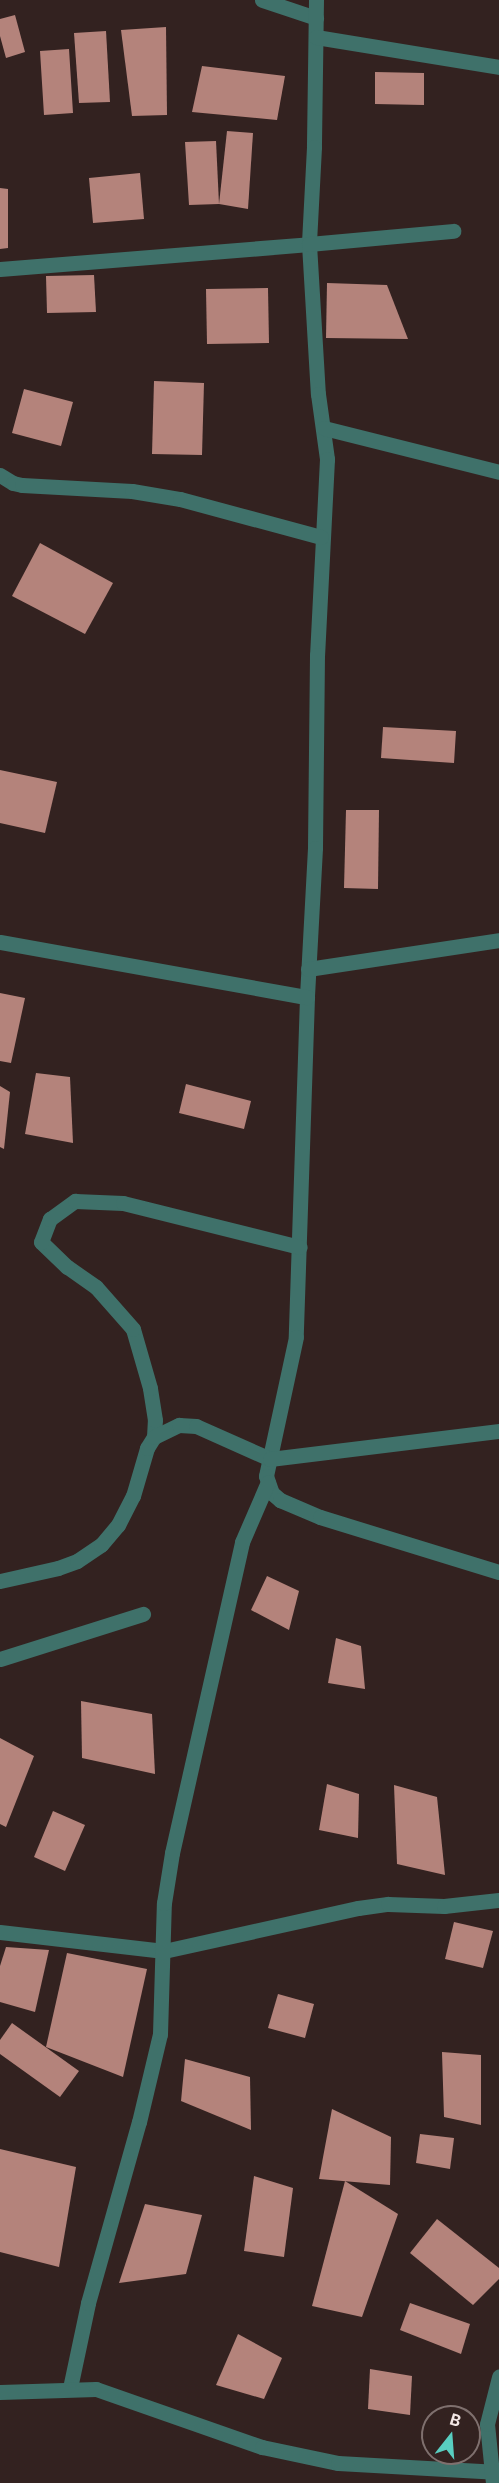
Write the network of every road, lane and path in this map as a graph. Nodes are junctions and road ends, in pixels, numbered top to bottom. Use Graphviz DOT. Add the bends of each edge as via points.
graph roads {
  1 [pos="262,0"];
  2 [pos="316,0"];
  3 [pos="316,18"];
  4 [pos="315,37"];
  5 [pos="499,67"];
  6 [pos="453,231"];
  7 [pos="309,244"];
  8 [pos="0,269"];
  9 [pos="324,428"];
  10 [pos="499,472"];
  11 [pos="0,475"];
  12 [pos="321,537"];
  13 [pos="499,940"];
  14 [pos="0,942"];
  15 [pos="308,969"];
  16 [pos="307,997"];
  17 [pos="300,1247"];
  18 [pos="499,1431"];
  19 [pos="154,1437"];
  20 [pos="270,1459"];
  21 [pos="268,1482"];
  22 [pos="499,1572"];
  23 [pos="0,1581"];
  24 [pos="142,1614"];
  25 [pos="0,1659"];
  26 [pos="499,1900"];
  27 [pos="0,1932"];
  28 [pos="164,1951"];
  29 [pos="499,2377"];
  30 [pos="70,2388"];
  31 [pos="0,2392"];
  32 [pos="495,2476"];
  1 -- 3 [label="street"];
  2 -- 3 [label="street"];
  3 -- 4 [label="street"];
  4 -- 5 [label="street"];
  4 -- 7 [label="street"];
  6 -- 7 [label="street"];
  7 -- 8 [label="street"];
  7 -- 9 [label="street" via="318,394"];
  9 -- 10 [label="street"];
  9 -- 12 [label="street" via="327,459"];
  11 -- 12 [label="street" via="22,484 132,491 180,499"];
  12 -- 15 [label="street" via="315,848"];
  13 -- 15 [label="street"];
  14 -- 16 [label="street"];
  15 -- 16 [label="street"];
  16 -- 17 [label="street"];
  17 -- 19 [label="street" via="123,1203 75,1201 50,1219 41,1242 96,1287 133,1329 150,1388"];
  17 -- 20 [label="street" via="296,1336"];
  18 -- 20 [label="street"];
  19 -- 20 [label="street" via="179,1425 196,1426"];
  19 -- 23 [label="street" via="133,1496 118,1525 101,1545 68,1565"];
  20 -- 21 [label="street"];
  21 -- 22 [label="street" via="280,1500 320,1517"];
  21 -- 28 [label="street" via="242,1542 172,1853 164,1903"];
  24 -- 25 [label="street"];
  26 -- 28 [label="street" via="358,1908"];
  27 -- 28 [label="street"];
  28 -- 30 [label="street" via="160,2034 91,2292"];
  29 -- 32 [label="street" via="487,2424"];
  30 -- 31 [label="street"];
  30 -- 32 [label="street" via="106,2391 262,2447 338,2463"];
}
